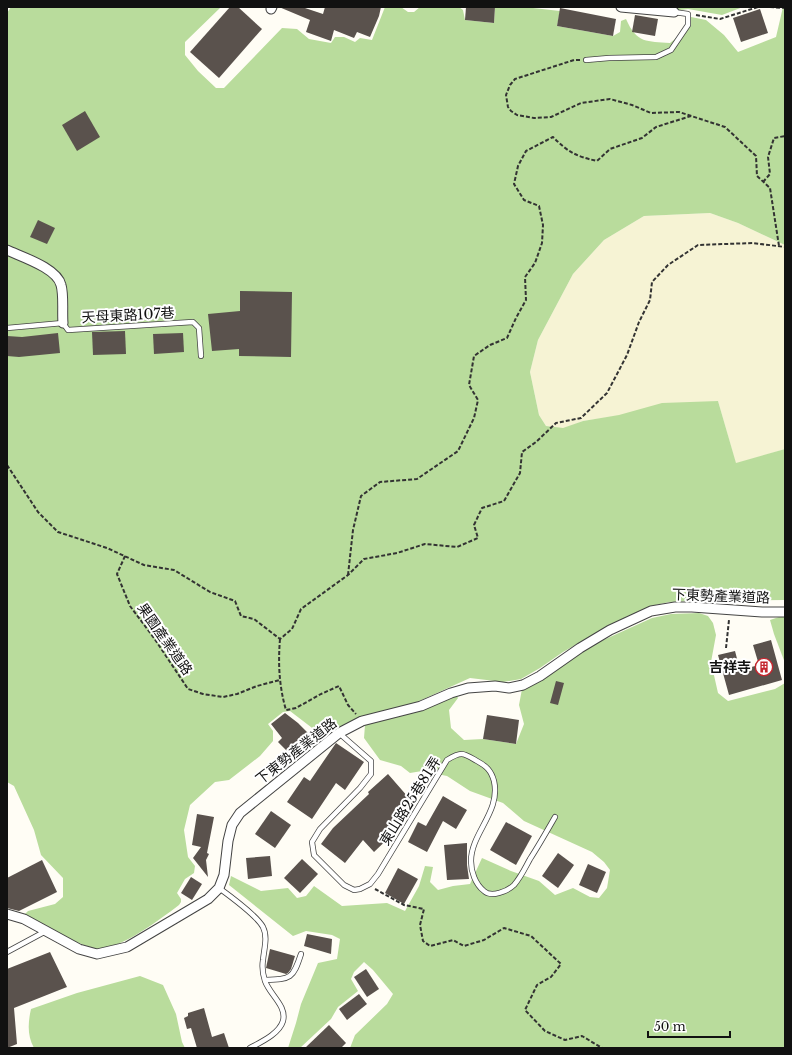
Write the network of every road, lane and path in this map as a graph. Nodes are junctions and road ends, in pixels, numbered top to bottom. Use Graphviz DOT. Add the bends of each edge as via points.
graph roads {
  1 [pos="621,7"];
  2 [pos="758,7"];
  3 [pos="770,7"];
  4 [pos="785,8"];
  5 [pos="674,12"];
  6 [pos="688,14"];
  7 [pos="586,60"];
  8 [pos="691,116"];
  9 [pos="785,136"];
  10 [pos="763,182"];
  11 [pos="779,246"];
  12 [pos="785,247"];
  13 [pos="7,250"];
  14 [pos="62,323"];
  15 [pos="7,328"];
  16 [pos="201,356"];
  17 [pos="7,465"];
  18 [pos="126,556"];
  19 [pos="348,576"];
  20 [pos="730,609"];
  21 [pos="785,612"];
  22 [pos="280,639"];
  23 [pos="726,648"];
  24 [pos="280,680"];
  25 [pos="362,721"];
  26 [pos="339,733"];
  27 [pos="555,817"];
  28 [pos="370,884"];
  29 [pos="219,888"];
  30 [pos="7,914"];
  31 [pos="46,931"];
  32 [pos="7,952"];
  33 [pos="301,954"];
  34 [pos="265,980"];
  35 [pos="250,1048"];
  36 [pos="602,1048"];
  1 -- 5 [label="street"];
  2 -- 6 [label="path" via="720,19"];
  3 -- 4 [label="path"];
  5 -- 6 [label="lane"];
  6 -- 7 [label="lane" via="688,25 671,50 656,57"];
  7 -- 8 [label="path" via="574,60 515,79 506,95 508,107 517,115 551,117 581,103 610,99 651,113 679,112"];
  8 -- 10 [label="path" via="725,127 756,156 757,176"];
  8 -- 19 [label="path" via="656,127 642,138 610,149 597,160 579,157 564,148 553,137 526,151 518,166 514,184 524,200 539,206 543,224 542,243 535,263 525,277 526,300 507,338 474,356 469,385 478,400 476,412 458,451 417,478 380,482 361,496 353,530"];
  9 -- 10 [label="path" via="774,138 768,157 770,174"];
  10 -- 11 [label="path" via="770,188"];
  11 -- 12 [label="path"];
  11 -- 19 [label="path" via="753,243 698,245 668,264 652,282 650,300 607,393 580,418 556,422 522,452 520,473 504,500 482,508 474,525 478,538 457,547 425,544 364,559"];
  13 -- 14 [label="street" via="54,274 61,284"];
  14 -- 15 [label="lane, 天母東路107巷"];
  14 -- 16 [label="lane, 天母東路107巷" via="68,330 193,322 199,328"];
  17 -- 18 [label="path" via="38,512 58,532"];
  18 -- 22 [label="path" via="144,565 174,570 210,592 236,601 241,616 254,619"];
  18 -- 24 [label="path, 果園產業道路" via="117,574 130,606 188,689 222,697"];
  19 -- 22 [label="path" via="301,609 292,628"];
  20 -- 21 [label="street, 下東勢產業道路"];
  20 -- 23 [label="path"];
  20 -- 25 [label="street, 下東勢產業道路" via="675,607 651,611 610,630 540,676 523,684 509,688 468,688 421,706"];
  22 -- 24 [label="path"];
  24 -- 25 [label="path" via="286,710 296,708 339,686 348,705"];
  25 -- 26 [label="street, 下東勢產業道路"];
  26 -- 28 [label="lane" via="371,761 370,774 360,788 320,829 312,842 314,855 344,885 354,890"];
  26 -- 29 [label="street, 下東勢產業道路" via="240,813 232,825 224,875"];
  27 -- 28 [label="lane, 東山路25巷81弄" via="513,885 493,894 484,892 472,872 472,851 493,805 496,788 487,766 464,754 456,755 447,760"];
  28 -- 36 [label="path" via="369,886 404,905 424,909 420,925 423,941 430,946 453,940 464,946 484,940 504,928 531,936 561,964 551,977 536,985 525,1010 545,1031 565,1040 582,1036"];
  29 -- 31 [label="street" via="208,899 128,947 108,952 96,954 79,949"];
  29 -- 34 [label="lane" via="263,926 265,934 262,962"];
  30 -- 31 [label="street" via="24,919"];
  31 -- 32 [label="lane"];
  33 -- 34 [label="lane" via="292,975 284,979"];
  34 -- 35 [label="lane" via="284,1014 283,1023 274,1033"];
}
